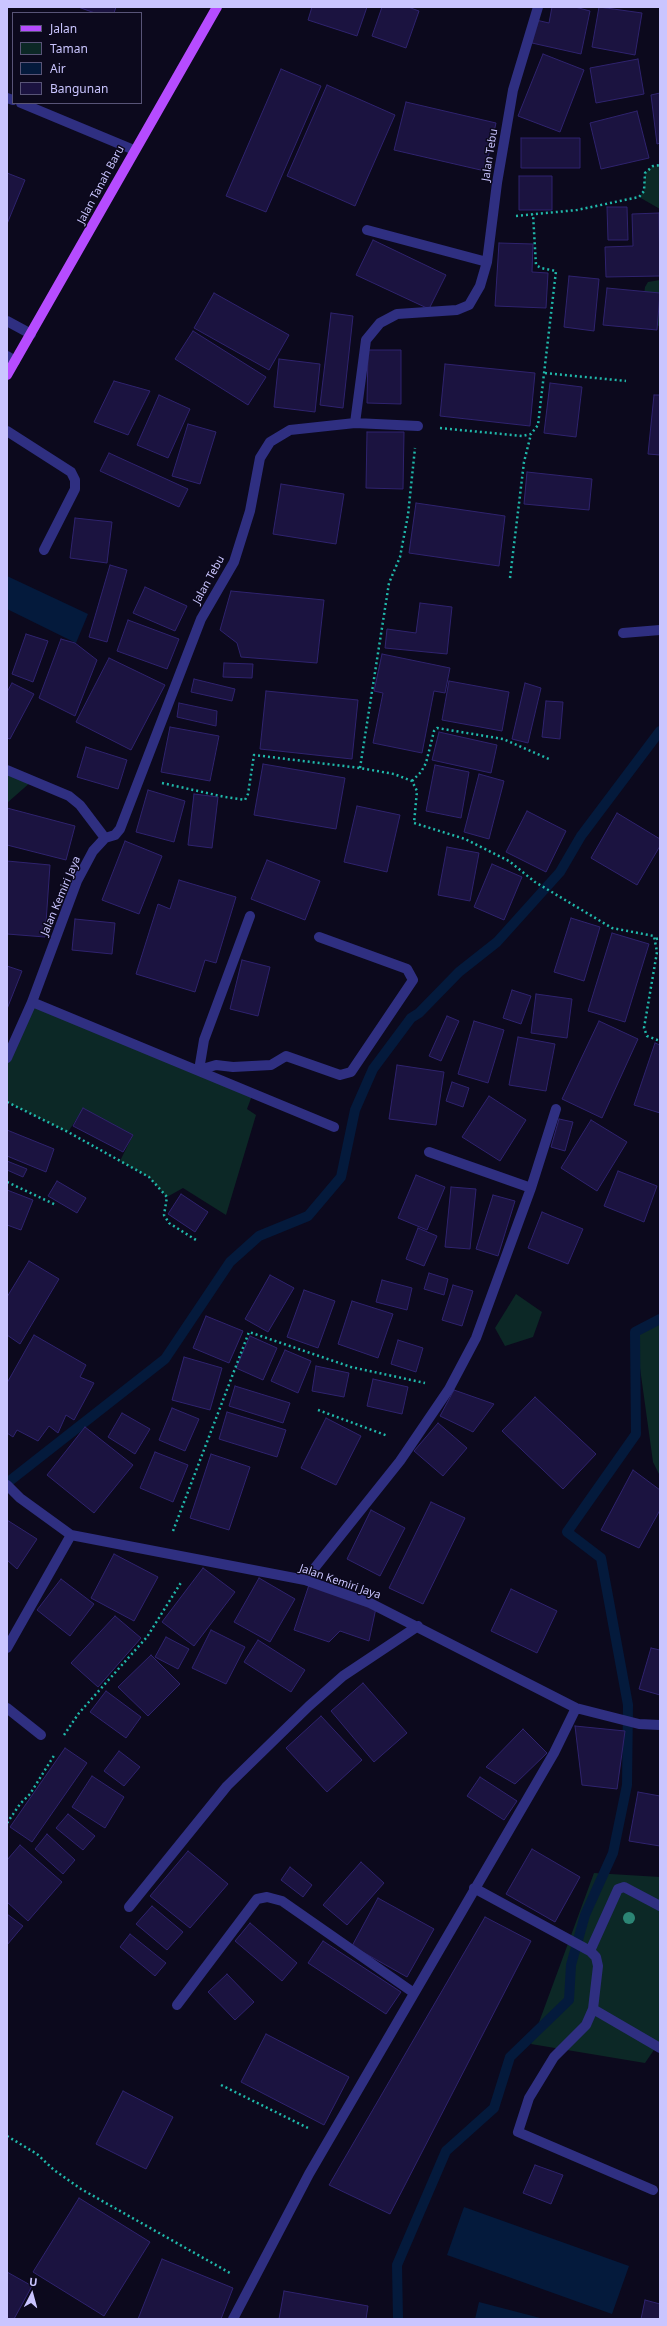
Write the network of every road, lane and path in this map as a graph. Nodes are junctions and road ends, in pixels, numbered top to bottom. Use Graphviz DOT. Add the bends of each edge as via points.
graph roads {
  1 [pos="217,7"];
  2 [pos="538,7"];
  3 [pos="24,104"];
  4 [pos="134,150"];
  5 [pos="660,165"];
  6 [pos="533,214"];
  7 [pos="493,217"];
  8 [pos="366,230"];
  9 [pos="488,262"];
  10 [pos="7,321"];
  11 [pos="31,334"];
  12 [pos="11,358"];
  13 [pos="544,373"];
  14 [pos="7,375"];
  15 [pos="626,381"];
  16 [pos="355,423"];
  17 [pos="418,426"];
  18 [pos="7,431"];
  19 [pos="531,434"];
  20 [pos="44,550"];
  21 [pos="510,578"];
  22 [pos="660,630"];
  23 [pos="623,632"];
  24 [pos="549,759"];
  25 [pos="360,768"];
  26 [pos="7,770"];
  27 [pos="141,778"];
  28 [pos="412,781"];
  29 [pos="106,838"];
  30 [pos="250,916"];
  31 [pos="319,937"];
  32 [pos="660,938"];
  33 [pos="656,939"];
  34 [pos="32,1002"];
  35 [pos="660,1041"];
  36 [pos="7,1058"];
  37 [pos="199,1070"];
  38 [pos="7,1102"];
  39 [pos="556,1110"];
  40 [pos="334,1127"];
  41 [pos="429,1152"];
  42 [pos="7,1182"];
  43 [pos="531,1188"];
  44 [pos="56,1205"];
  45 [pos="196,1240"];
  46 [pos="449,1389"];
  47 [pos="318,1410"];
  48 [pos="410,1446"];
  49 [pos="7,1485"];
  50 [pos="71,1535"];
  51 [pos="164,1554"];
  52 [pos="195,1560"];
  53 [pos="305,1580"];
  54 [pos="418,1626"];
  55 [pos="7,1648"];
  56 [pos="7,1708"];
  57 [pos="576,1708"];
  58 [pos="660,1725"];
  59 [pos="41,1735"];
  60 [pos="63,1737"];
  61 [pos="58,1749"];
  62 [pos="7,1823"];
  63 [pos="474,1888"];
  64 [pos="129,1906"];
  65 [pos="660,1906"];
  66 [pos="586,1949"];
  67 [pos="414,1993"];
  68 [pos="177,2005"];
  69 [pos="593,2009"];
  70 [pos="660,2048"];
  71 [pos="221,2085"];
  72 [pos="7,2136"];
  73 [pos="330,2139"];
  74 [pos="653,2190"];
  75 [pos="251,2285"];
  76 [pos="233,2319"];
  1 -- 4 [label="main road, Jalan Tanah Baru"];
  2 -- 7 [label="street, Jalan Tebu" via="513,90"];
  3 -- 4 [label="street"];
  4 -- 11 [label="main road, Jalan Tanah Baru"];
  5 -- 6 [label="path" via="653,166 645,173 644,192 639,197 577,210"];
  6 -- 7 [label="path"];
  6 -- 13 [label="path" via="536,265 556,271"];
  7 -- 9 [label="street, Jalan Tebu"];
  8 -- 9 [label="street"];
  9 -- 16 [label="street, Jalan Tebu" via="480,286 469,305 443,312 397,314 380,323 366,340"];
  10 -- 11 [label="street"];
  11 -- 12 [label="main road, Jalan Tanah Baru"];
  12 -- 14 [label="main road, Jalan Tanah Baru"];
  13 -- 15 [label="path"];
  13 -- 19 [label="path" via="538,425"];
  16 -- 17 [label="street, Jalan Tebu"];
  16 -- 27 [label="street, Jalan Tebu" via="290,430 270,442 260,458 250,511 234,562 201,619"];
  17 -- 19 [label="path" via="522,436"];
  17 -- 25 [label="path" via="408,515 400,557 389,583"];
  18 -- 20 [label="street" via="71,472 76,480 75,489"];
  19 -- 21 [label="path" via="524,462"];
  22 -- 23 [label="street"];
  24 -- 28 [label="path" via="503,738 437,728 426,763"];
  25 -- 27 [label="path" via="254,755 245,800"];
  25 -- 28 [label="path" via="394,774"];
  26 -- 29 [label="street" via="69,796 80,805"];
  27 -- 29 [label="street, Jalan Tebu" via="120,829 115,835"];
  28 -- 33 [label="path" via="417,791 414,823 465,839 509,861 535,882 612,928 650,935"];
  29 -- 34 [label="street, Jalan Kemiri Jaya" via="93,851 78,881"];
  30 -- 37 [label="street" via="204,1040"];
  31 -- 37 [label="street" via="407,969 413,980 351,1072 340,1075 286,1056 271,1065 233,1067 216,1064"];
  32 -- 33 [label="path"];
  33 -- 35 [label="path" via="657,952 644,1028 647,1036"];
  34 -- 36 [label="street, Jalan Kemiri Jaya"];
  34 -- 37 [label="street"];
  37 -- 40 [label="street"];
  38 -- 45 [label="path" via="150,1177 167,1197 164,1215 169,1223"];
  39 -- 43 [label="street"];
  41 -- 43 [label="street"];
  42 -- 44 [label="path"];
  43 -- 46 [label="street" via="476,1338"];
  46 -- 48 [label="street"];
  46 -- 51 [label="path" via="351,1367 249,1332"];
  47 -- 48 [label="path" via="373,1429"];
  48 -- 53 [label="street"];
  49 -- 50 [label="street, Jalan Kemiri Jaya" via="20,1498"];
  50 -- 51 [label="street, Jalan Kemiri Jaya"];
  50 -- 55 [label="street"];
  51 -- 52 [label="street, Jalan Kemiri Jaya"];
  52 -- 53 [label="street, Jalan Kemiri Jaya"];
  52 -- 60 [label="path" via="147,1637 79,1713"];
  53 -- 54 [label="street, Jalan Kemiri Jaya" via="370,1603"];
  54 -- 57 [label="street, Jalan Kemiri Jaya"];
  54 -- 64 [label="street" via="343,1676 309,1706 227,1786"];
  56 -- 59 [label="street"];
  57 -- 58 [label="street, Jalan Kemiri Jaya" via="639,1724"];
  57 -- 63 [label="street" via="554,1753"];
  61 -- 62 [label="path" via="30,1794"];
  63 -- 66 [label="street"];
  63 -- 67 [label="street"];
  65 -- 66 [label="street" via="624,1887 618,1889"];
  66 -- 69 [label="street" via="596,1957 598,1966"];
  67 -- 68 [label="street" via="282,1901 268,1897 257,1899"];
  67 -- 73 [label="street"];
  69 -- 70 [label="street"];
  69 -- 74 [label="street" via="586,2025 554,2057 530,2098 518,2132"];
  71 -- 73 [label="path"];
  72 -- 75 [label="path" via="37,2154 81,2189"];
  73 -- 75 [label="street"];
  75 -- 76 [label="street"];
}
